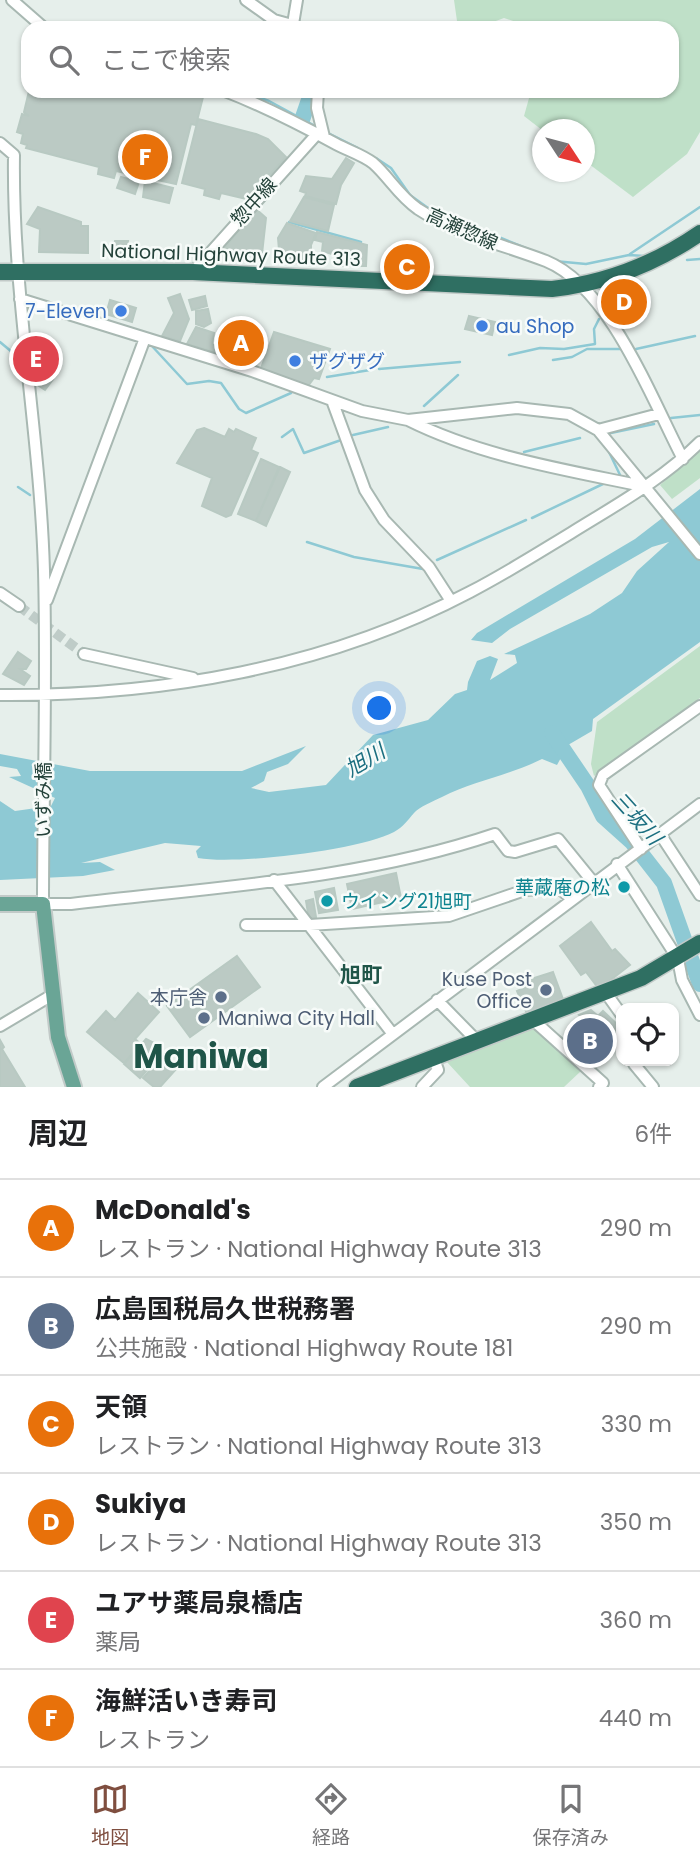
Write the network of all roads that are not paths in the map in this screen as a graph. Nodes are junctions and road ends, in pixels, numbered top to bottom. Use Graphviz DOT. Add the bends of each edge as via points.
graph roads {
  1 [pos="12,0"];
  2 [pos="246,0"];
  3 [pos="297,0"];
  4 [pos="36,21"];
  5 [pos="278,21"];
  6 [pos="298,21"];
  7 [pos="243,98"];
  8 [pos="318,98"];
  9 [pos="320,136"];
  10 [pos="0,144"];
  11 [pos="700,233"];
  12 [pos="0,272"];
  13 [pos="19,272"];
  14 [pos="193,272"];
  15 [pos="582,286"];
  16 [pos="20,299"];
  17 [pos="145,338"];
  18 [pos="333,403"];
  19 [pos="659,414"];
  20 [pos="408,421"];
  21 [pos="598,430"];
  22 [pos="700,442"];
  23 [pos="683,459"];
  24 [pos="647,487"];
  25 [pos="700,554"];
  26 [pos="0,593"];
  27 [pos="450,601"];
  28 [pos="19,606"];
  29 [pos="44,610"];
  30 [pos="84,654"];
  31 [pos="202,680"];
  32 [pos="0,695"];
  33 [pos="43,695"];
  34 [pos="700,706"];
  35 [pos="700,804"];
  36 [pos="660,834"];
  37 [pos="641,849"];
  38 [pos="617,864"];
  39 [pos="274,880"];
  40 [pos="593,882"];
  41 [pos="700,895"];
  42 [pos="572,899"];
  43 [pos="0,904"];
  44 [pos="43,904"];
  45 [pos="246,925"];
  46 [pos="310,925"];
  47 [pos="697,945"];
  48 [pos="678,959"];
  49 [pos="606,993"];
  50 [pos="52,995"];
  51 [pos="437,999"];
  52 [pos="616,1007"];
  53 [pos="700,1016"];
  54 [pos="533,1020"];
  55 [pos="0,1026"];
  56 [pos="392,1033"];
  57 [pos="478,1042"];
  58 [pos="435,1059"];
  59 [pos="636,1066"];
  60 [pos="324,1086"];
  61 [pos="74,1087"];
  62 [pos="357,1087"];
  63 [pos="422,1087"];
  64 [pos="599,1087"];
  65 [pos="653,1087"];
  1 -- 4 [label="street"];
  2 -- 5 [label="street"];
  3 -- 6 [label="street"];
  7 -- 9 [label="street, 高瀬惣線"];
  8 -- 9 [label="street"];
  9 -- 14 [label="street, 惣中線"];
  9 -- 15 [label="street, 高瀬惣線" via="373,163 392,187 430,216 547,262"];
  10 -- 13 [label="street, いずみ橋" via="13,155"];
  11 -- 15 [label="highway, National Highway Route 313" via="630,272"];
  12 -- 13 [label="highway, National Highway Route 313"];
  13 -- 14 [label="highway, National Highway Route 313"];
  13 -- 16 [label="street, いずみ橋"];
  14 -- 15 [label="highway, National Highway Route 313" via="552,289"];
  15 -- 19 [label="street, 高瀬惣線" via="622,339"];
  16 -- 17 [label="street"];
  16 -- 29 [label="street, いずみ橋" via="38,481"];
  17 -- 18 [label="street" via="252,371"];
  17 -- 29 [label="street"];
  18 -- 20 [label="street"];
  18 -- 27 [label="street" via="365,490 384,520 429,567"];
  19 -- 21 [label="street"];
  19 -- 23 [label="street, 高瀬惣線"];
  20 -- 21 [label="street" via="517,408 569,414"];
  20 -- 24 [label="street" via="562,471"];
  21 -- 24 [label="street"];
  22 -- 23 [label="street"];
  23 -- 24 [label="street"];
  24 -- 25 [label="street"];
  24 -- 27 [label="street"];
  26 -- 28 [label="street"];
  27 -- 31 [label="street" via="312,655"];
  29 -- 33 [label="street, いずみ橋"];
  30 -- 31 [label="street"];
  31 -- 33 [label="street" via="124,691"];
  32 -- 33 [label="street"];
  33 -- 44 [label="street, いずみ橋"];
  34 -- 37 [label="street" via="603,775 599,785"];
  35 -- 36 [label="street"];
  36 -- 37 [label="street"];
  36 -- 41 [label="street"];
  37 -- 38 [label="street"];
  38 -- 40 [label="street"];
  38 -- 48 [label="street"];
  39 -- 40 [label="street" via="377,867 495,834 508,851 515,852 558,839"];
  39 -- 44 [label="street"];
  39 -- 46 [label="street"];
  40 -- 42 [label="street"];
  42 -- 46 [label="street" via="559,887 525,890 449,916"];
  42 -- 51 [label="street"];
  43 -- 44 [label="main road"];
  44 -- 50 [label="main road"];
  45 -- 46 [label="street"];
  46 -- 56 [label="street"];
  47 -- 48 [label="highway"];
  48 -- 49 [label="highway"];
  48 -- 53 [label="street" via="682,980"];
  49 -- 52 [label="street"];
  49 -- 54 [label="highway"];
  50 -- 55 [label="street"];
  50 -- 61 [label="main road" via="58,1037"];
  51 -- 56 [label="street"];
  51 -- 57 [label="street"];
  54 -- 57 [label="highway"];
  54 -- 64 [label="street" via="603,1083"];
  56 -- 60 [label="street"];
  57 -- 58 [label="highway"];
  58 -- 62 [label="highway"];
  58 -- 63 [label="street" via="438,1070"];
  59 -- 65 [label="street"];
}
